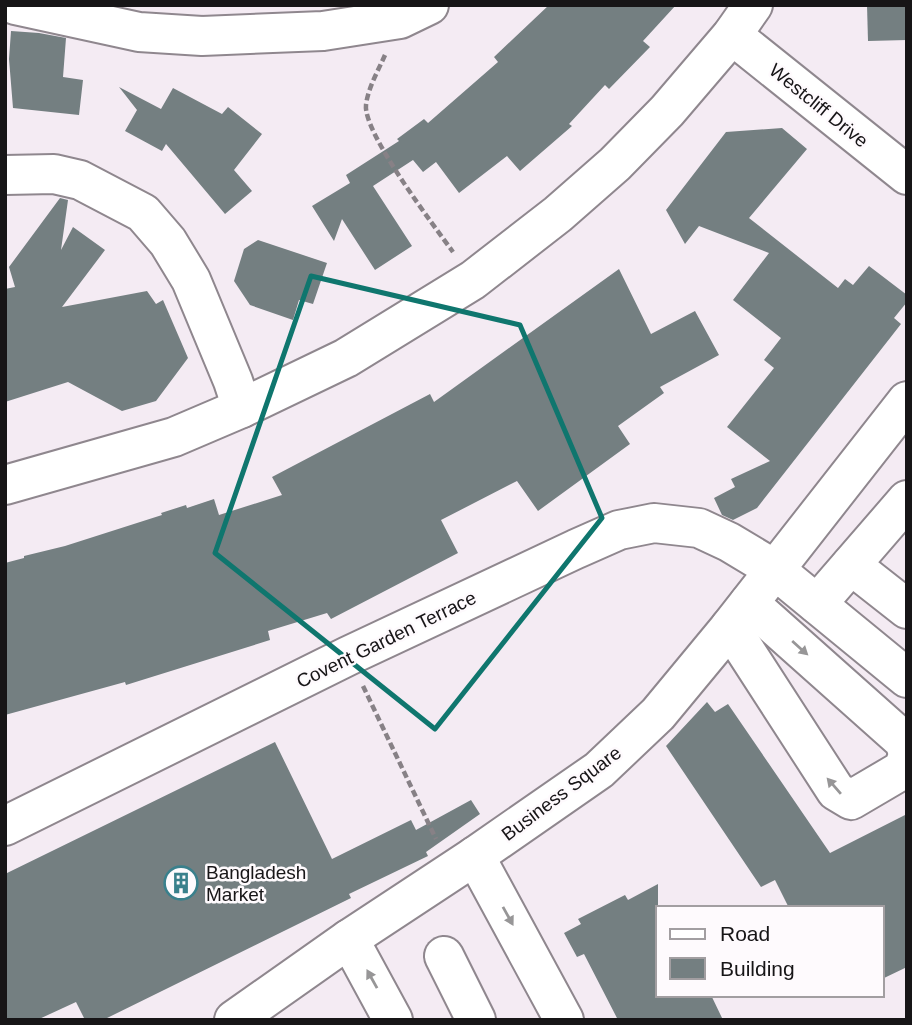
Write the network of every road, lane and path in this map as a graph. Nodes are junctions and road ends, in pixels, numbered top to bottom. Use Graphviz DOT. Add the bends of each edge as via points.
graph roads {
  1 [pos="15,5"];
  2 [pos="415,12"];
  3 [pos="743,20"];
  4 [pos="5,175"];
  5 [pos="907,175"];
  6 [pos="473,280"];
  7 [pos="907,401"];
  8 [pos="242,408"];
  9 [pos="5,485"];
  10 [pos="907,500"];
  11 [pos="851,565"];
  12 [pos="774,569"];
  13 [pos="903,599"];
  14 [pos="817,604"];
  15 [pos="740,615"];
  16 [pos="907,678"];
  17 [pos="368,698"];
  18 [pos="907,750"];
  19 [pos="907,760"];
  20 [pos="5,826"];
  21 [pos="464,864"];
  22 [pos="349,939"];
  23 [pos="444,956"];
  24 [pos="234,1020"];
  25 [pos="393,1020"];
  26 [pos="476,1020"];
  27 [pos="565,1020"];
  1 -- 2 [label="street" via="139,32 202,36 323,32"];
  2 -- 6 [label="path" via="373,83 365,107 411,194"];
  3 -- 5 [label="street, Westcliff Drive"];
  3 -- 6 [label="street" via="615,164"];
  4 -- 8 [label="street" via="54,174 80,180 143,213 191,280"];
  6 -- 8 [label="street" via="346,358"];
  7 -- 12 [label="street, Business Square"];
  8 -- 9 [label="street" via="174,437"];
  10 -- 11 [label="street"];
  11 -- 13 [label="street"];
  11 -- 14 [label="street"];
  12 -- 14 [label="street, Covent Garden Terrace"];
  12 -- 15 [label="street, Business Square"];
  12 -- 20 [label="street, Covent Garden Terrace" via="699,528 654,523 619,530 348,656"];
  14 -- 16 [label="street, Covent Garden Terrace"];
  15 -- 18 [label="street, one-way" via="904,741"];
  19 -- 15 [label="street, one-way" via="902,770 851,800 835,791"];
  15 -- 21 [label="street, Business Square" via="658,714 599,770"];
  17 -- 21 [label="path"];
  21 -- 22 [label="street, Business Square"];
  21 -- 27 [label="street, one-way"];
  22 -- 24 [label="street, Business Square"];
  25 -- 22 [label="street, one-way"];
  23 -- 26 [label="street"];
}
